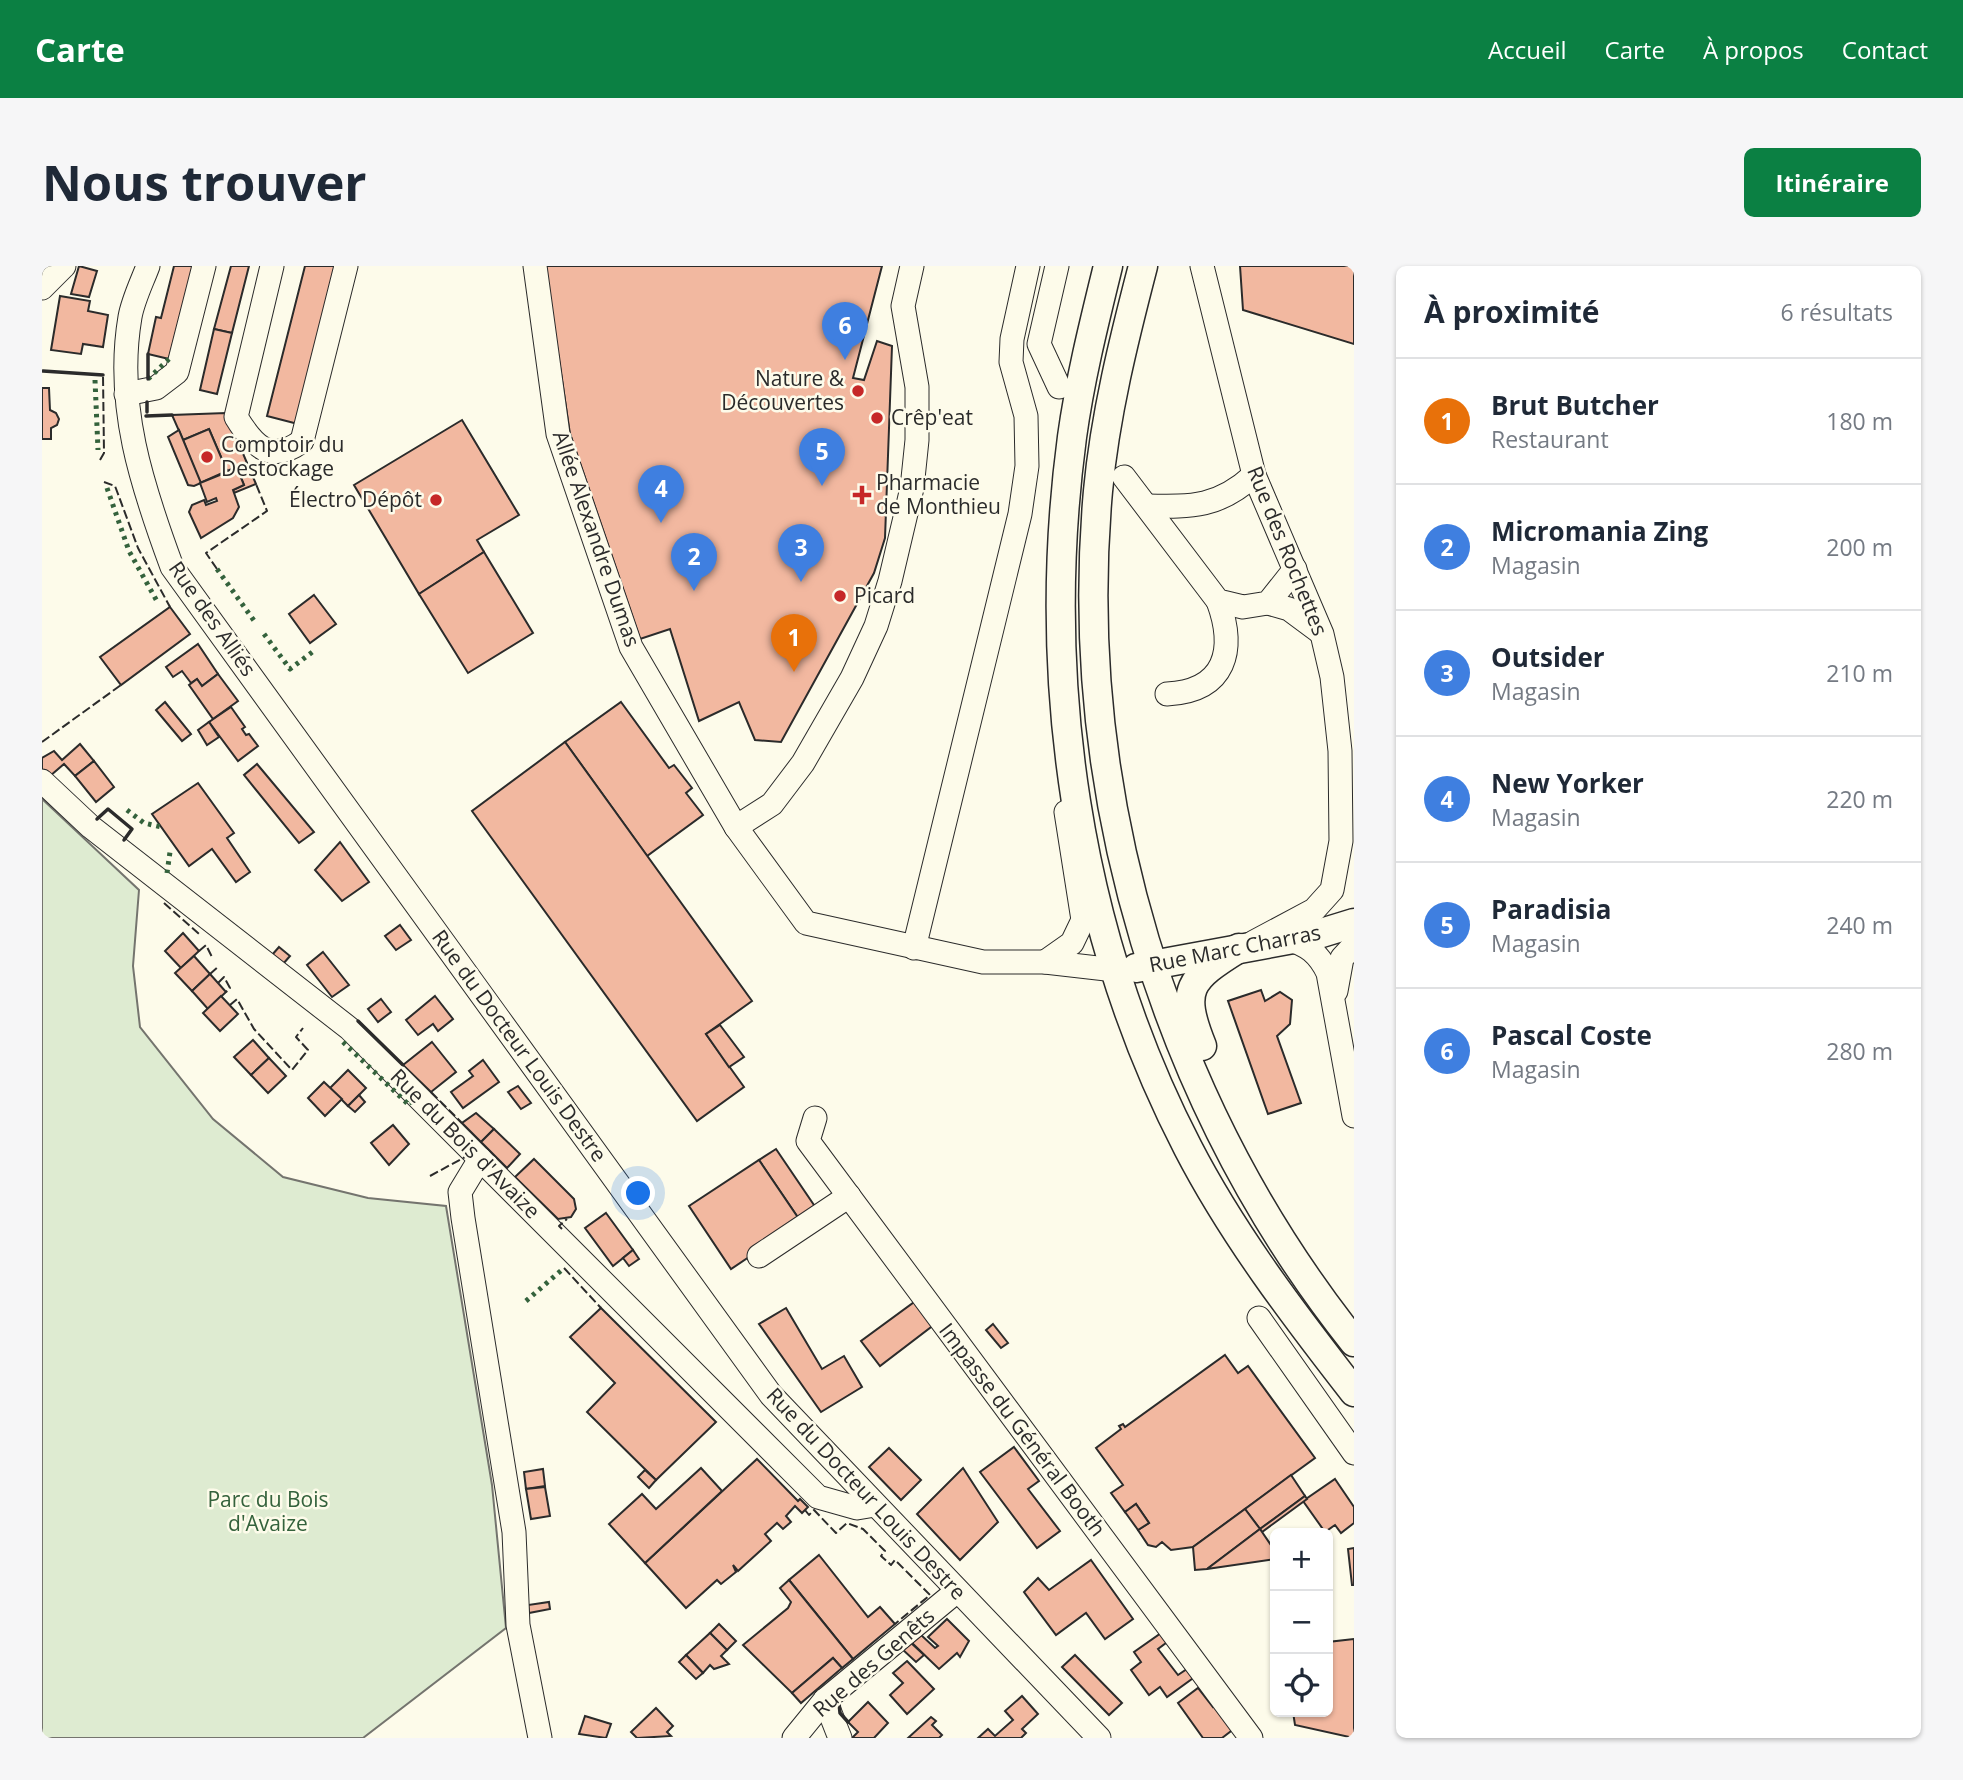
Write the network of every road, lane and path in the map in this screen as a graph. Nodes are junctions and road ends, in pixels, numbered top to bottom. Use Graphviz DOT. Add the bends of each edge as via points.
graph roads {
  1 [pos="64,266"];
  2 [pos="148,266"];
  3 [pos="204,266"];
  4 [pos="272,266"];
  5 [pos="346,266"];
  6 [pos="535,266"];
  7 [pos="912,266"];
  8 [pos="1028,266"];
  9 [pos="1057,266"];
  10 [pos="1108,266"];
  11 [pos="1143,266"];
  12 [pos="1202,266"];
  13 [pos="42,288"];
  14 [pos="1059,387"];
  15 [pos="126,394"];
  16 [pos="1254,475"];
  17 [pos="1124,478"];
  18 [pos="1147,506"];
  19 [pos="1296,569"];
  20 [pos="1218,601"];
  21 [pos="1268,604"];
  22 [pos="1322,634"];
  23 [pos="259,687"];
  24 [pos="1167,694"];
  25 [pos="1073,772"];
  26 [pos="42,781"];
  27 [pos="736,827"];
  28 [pos="1341,841"];
  29 [pos="1354,862"];
  30 [pos="1354,923"];
  31 [pos="1287,940"];
  32 [pos="1354,945"];
  33 [pos="1243,947"];
  34 [pos="914,948"];
  35 [pos="1045,962"];
  36 [pos="1152,966"];
  37 [pos="1115,971"];
  38 [pos="1334,1001"];
  39 [pos="1354,1116"];
  40 [pos="815,1118"];
  41 [pos="480,1159"];
  42 [pos="849,1196"];
  43 [pos="1258,1204"];
  44 [pos="759,1256"];
  45 [pos="1259,1318"];
  46 [pos="1354,1342"];
  47 [pos="1354,1392"];
  48 [pos="1354,1453"];
  49 [pos="875,1505"];
  50 [pos="957,1591"];
  51 [pos="825,1700"];
  52 [pos="540,1738"];
  53 [pos="794,1738"];
  54 [pos="840,1738"];
  55 [pos="1100,1738"];
  56 [pos="1251,1738"];
  1 -- 13 [label="street"];
  2 -- 15 [label="street, Rue des Alliés" via="130,315"];
  3 -- 15 [label="street" via="177,372 156,388"];
  4 -- 5 [label="street" via="236,416 260,447 274,453 289,451 302,441"];
  6 -- 27 [label="street, Allée Alexandre Dumas" via="558,434 631,646"];
  7 -- 27 [label="street" via="903,306 917,387 917,440 912,488 876,626 803,763 772,804"];
  8 -- 34 [label="street" via="1011,362 1026,416 1027,466 1020,514"];
  9 -- 14 [label="street" via="1039,344"];
  10 -- 25 [label="main road" via="1082,374 1065,508 1062,655"];
  11 -- 36 [label="main road" via="1105,439 1098,490 1094,601 1098,721 1107,783"];
  12 -- 16 [label="street, Rue des Rochettes"];
  15 -- 23 [label="street, Rue des Alliés" via="142,486 172,567"];
  16 -- 18 [label="street" via="1232,495 1199,505"];
  16 -- 19 [label="street, Rue des Rochettes"];
  17 -- 18 [label="street"];
  18 -- 20 [label="street"];
  19 -- 21 [label="street"];
  19 -- 22 [label="street, Rue des Rochettes"];
  20 -- 21 [label="street" via="1242,607"];
  20 -- 24 [label="street" via="1227,636 1223,662 1199,688"];
  21 -- 22 [label="street" via="1297,614"];
  22 -- 28 [label="street, Rue des Rochettes" via="1340,751"];
  23 -- 49 [label="street, Rue du Docteur Louis Destre" via="771,1395"];
  25 -- 35 [label="street" via="1066,815 1083,920 1072,943"];
  25 -- 36 [label="main road" via="1094,817 1131,948 1140,961"];
  25 -- 37 [label="main road" via="1088,869"];
  26 -- 41 [label="street, Rue du Bois d'Avaize" via="91,827 350,1029"];
  27 -- 34 [label="street, Allée Alexandre Dumas" via="806,923"];
  28 -- 29 [label="street"];
  28 -- 33 [label="street, Rue des Rochettes" via="1337,877 1324,902"];
  30 -- 31 [label="main road, Rue Marc Charras"];
  31 -- 33 [label="main road, Rue Marc Charras"];
  31 -- 38 [label="street" via="1307,946 1322,961"];
  32 -- 38 [label="street" via="1342,958"];
  33 -- 36 [label="main road, Rue Marc Charras"];
  33 -- 43 [label="main road" via="1201,976 1188,1006 1248,1158"];
  34 -- 35 [label="street, Allée Alexandre Dumas" via="983,962"];
  35 -- 37 [label="street, Allée Alexandre Dumas"];
  36 -- 37 [label="main road, Rue Marc Charras"];
  36 -- 43 [label="main road" via="1192,1070"];
  37 -- 43 [label="main road" via="1131,976 1140,987 1170,1066 1216,1158 1231,1181"];
  37 -- 47 [label="main road" via="1188,1147 1238,1233 1300,1324"];
  38 -- 39 [label="street"];
  40 -- 42 [label="street, Impasse du Général Booth" via="807,1141"];
  41 -- 49 [label="street, Rue du Bois d'Avaize" via="818,1497 857,1508"];
  41 -- 52 [label="street" via="460,1192 514,1532 519,1625"];
  42 -- 44 [label="street"];
  42 -- 56 [label="street, Impasse du Général Booth"];
  43 -- 46 [label="main road"];
  45 -- 48 [label="street"];
  49 -- 50 [label="street, Rue du Docteur Louis Destre"];
  50 -- 51 [label="street, Rue des Genêts"];
  50 -- 55 [label="street, Rue du Docteur Louis Destre"];
  51 -- 53 [label="street, Rue des Genêts"];
  51 -- 54 [label="street"];
}
